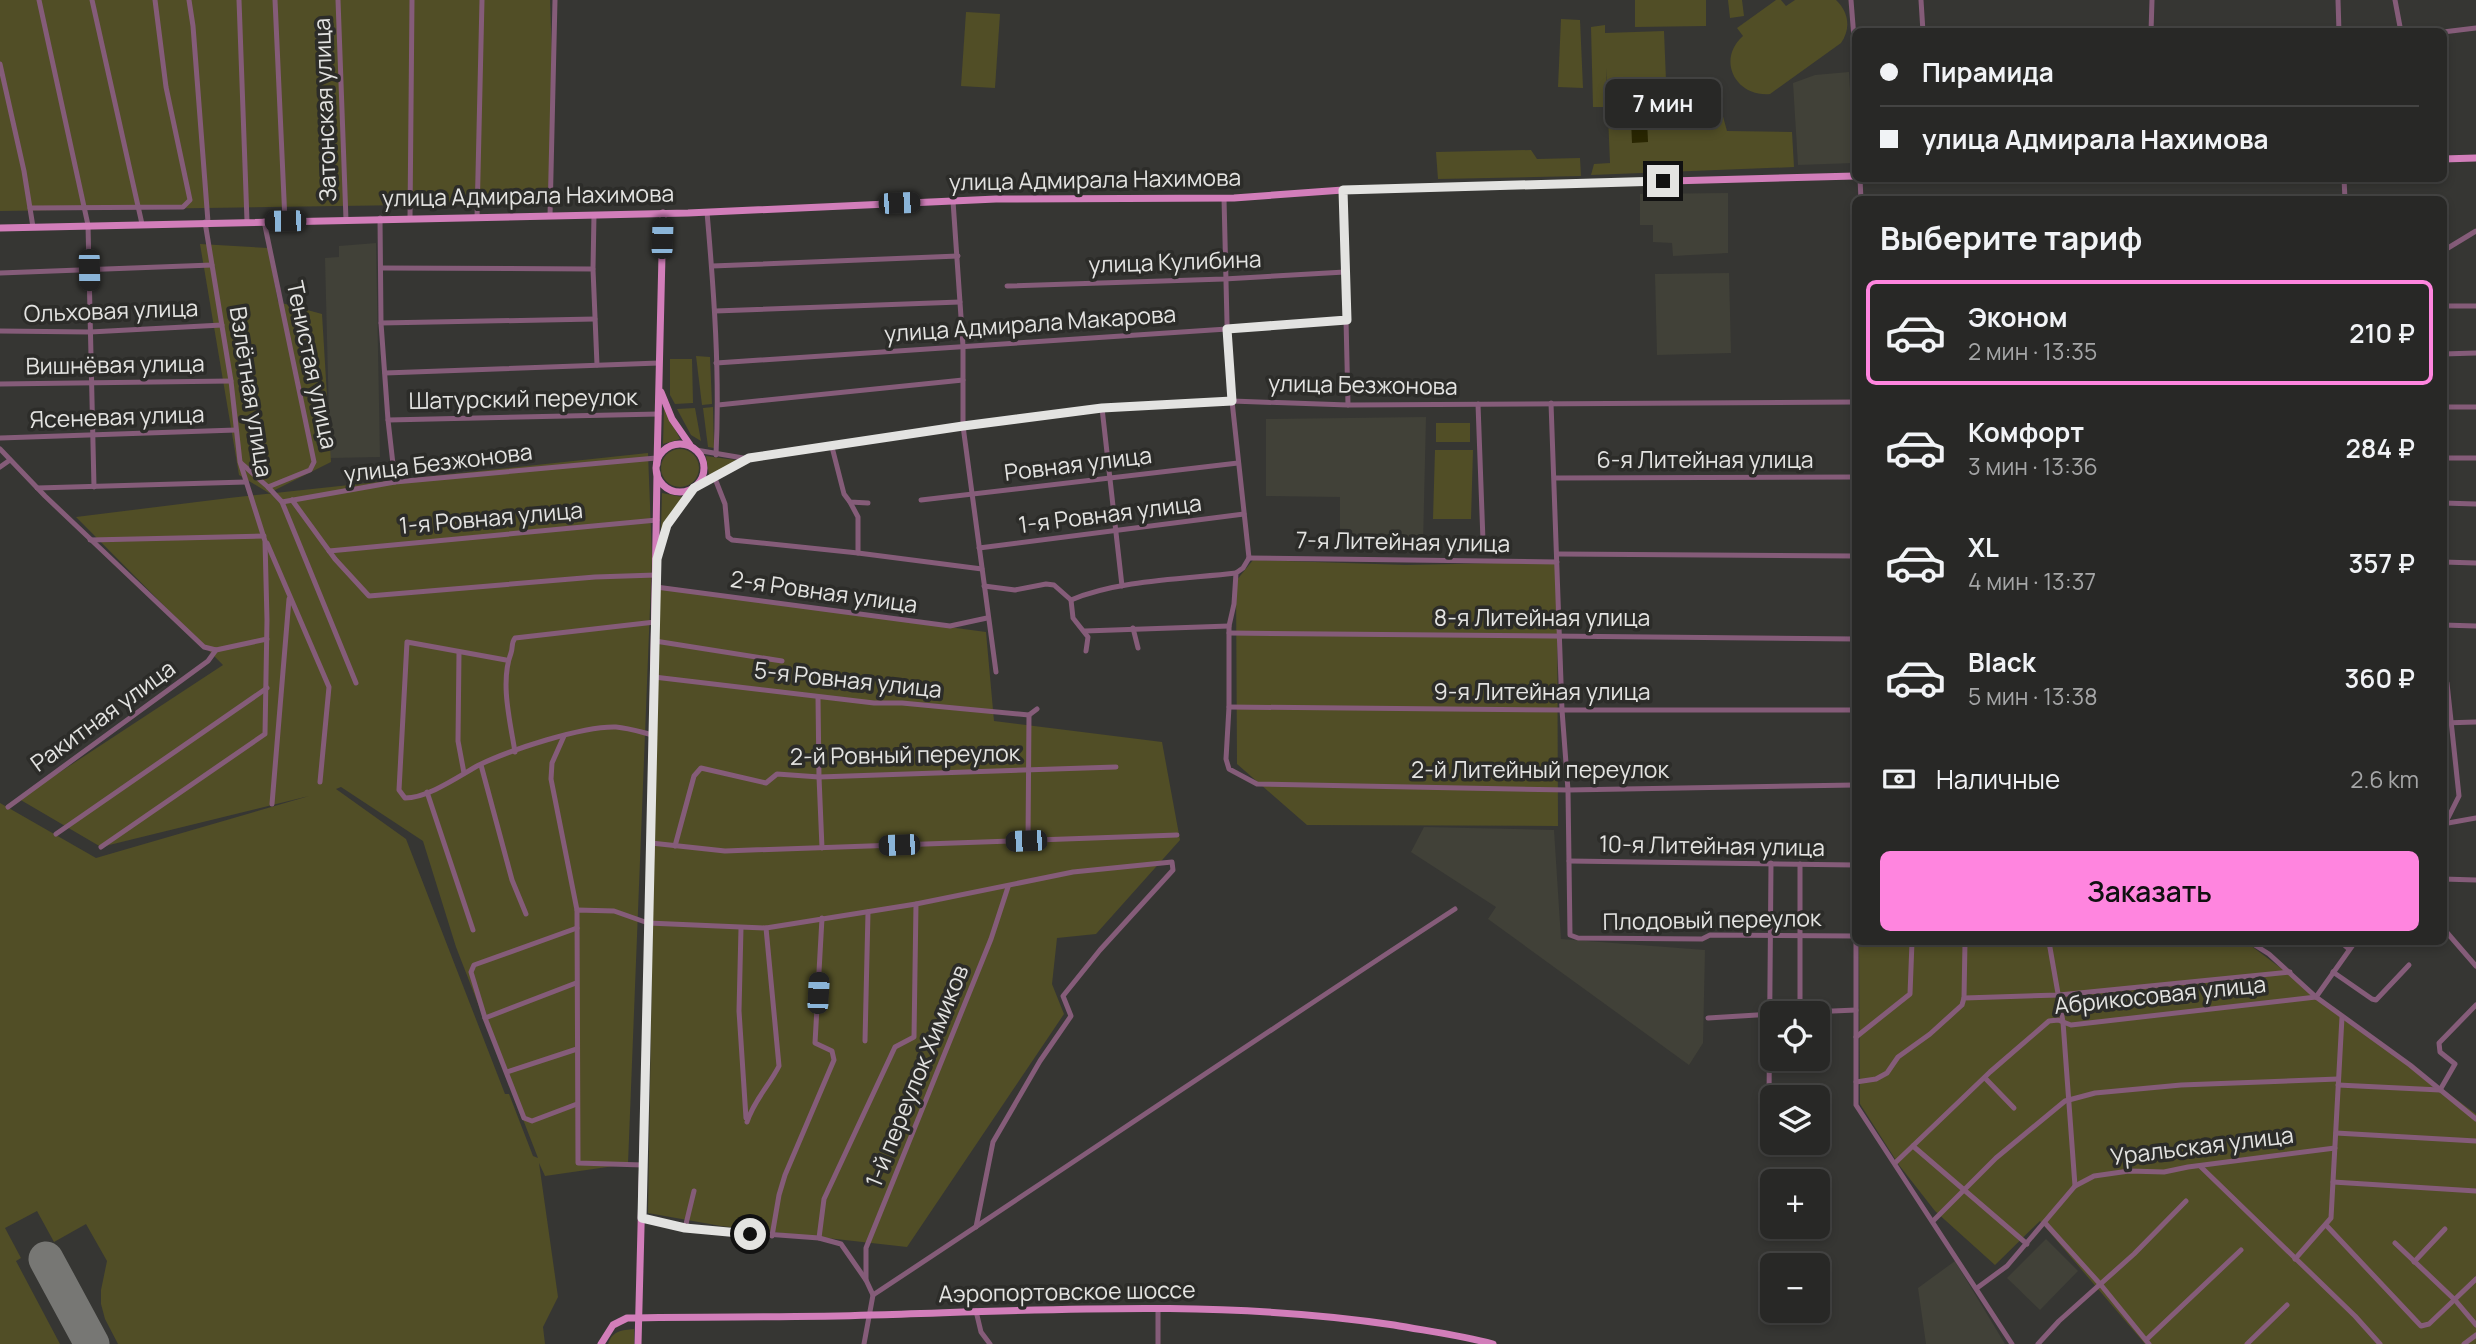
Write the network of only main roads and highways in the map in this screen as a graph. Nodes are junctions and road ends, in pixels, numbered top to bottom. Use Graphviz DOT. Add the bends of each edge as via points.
graph roads {
  1 [pos="2476,158"];
  2 [pos="2447,159"];
  3 [pos="1852,176"];
  4 [pos="663,213"];
  5 [pos="0,228"];
  6 [pos="659,384"];
  7 [pos="695,449"];
  8 [pos="657,461"];
  9 [pos="657,473"];
  10 [pos="695,487"];
  11 [pos="657,559"];
  12 [pos="639,1318"];
  13 [pos="601,1344"];
  14 [pos="638,1344"];
  15 [pos="1493,1344"];
  1 -- 2 [label="main road"];
  3 -- 4 [label="main road, улица Адмирала Нахимова" via="1343,190 1224,198 996,198"];
  4 -- 5 [label="main road, улица Адмирала Нахимова"];
  4 -- 6 [label="main road"];
  6 -- 7 [label="main road" via="672,419"];
  6 -- 8 [label="main road"];
  7 -- 8 [label="main road" via="675,444"];
  7 -- 10 [label="main road" via="704,472"];
  8 -- 9 [label="main road"];
  9 -- 10 [label="main road" via="661,482 676,492"];
  9 -- 11 [label="main road"];
  10 -- 11 [label="main road" via="667,525"];
  11 -- 12 [label="main road"];
  12 -- 13 [label="main road, Аэропортовское шоссе" via="616,1321"];
  12 -- 14 [label="main road"];
  12 -- 15 [label="main road, Аэропортовское шоссе" via="1158,1308 1272,1311 1359,1320"];
}
